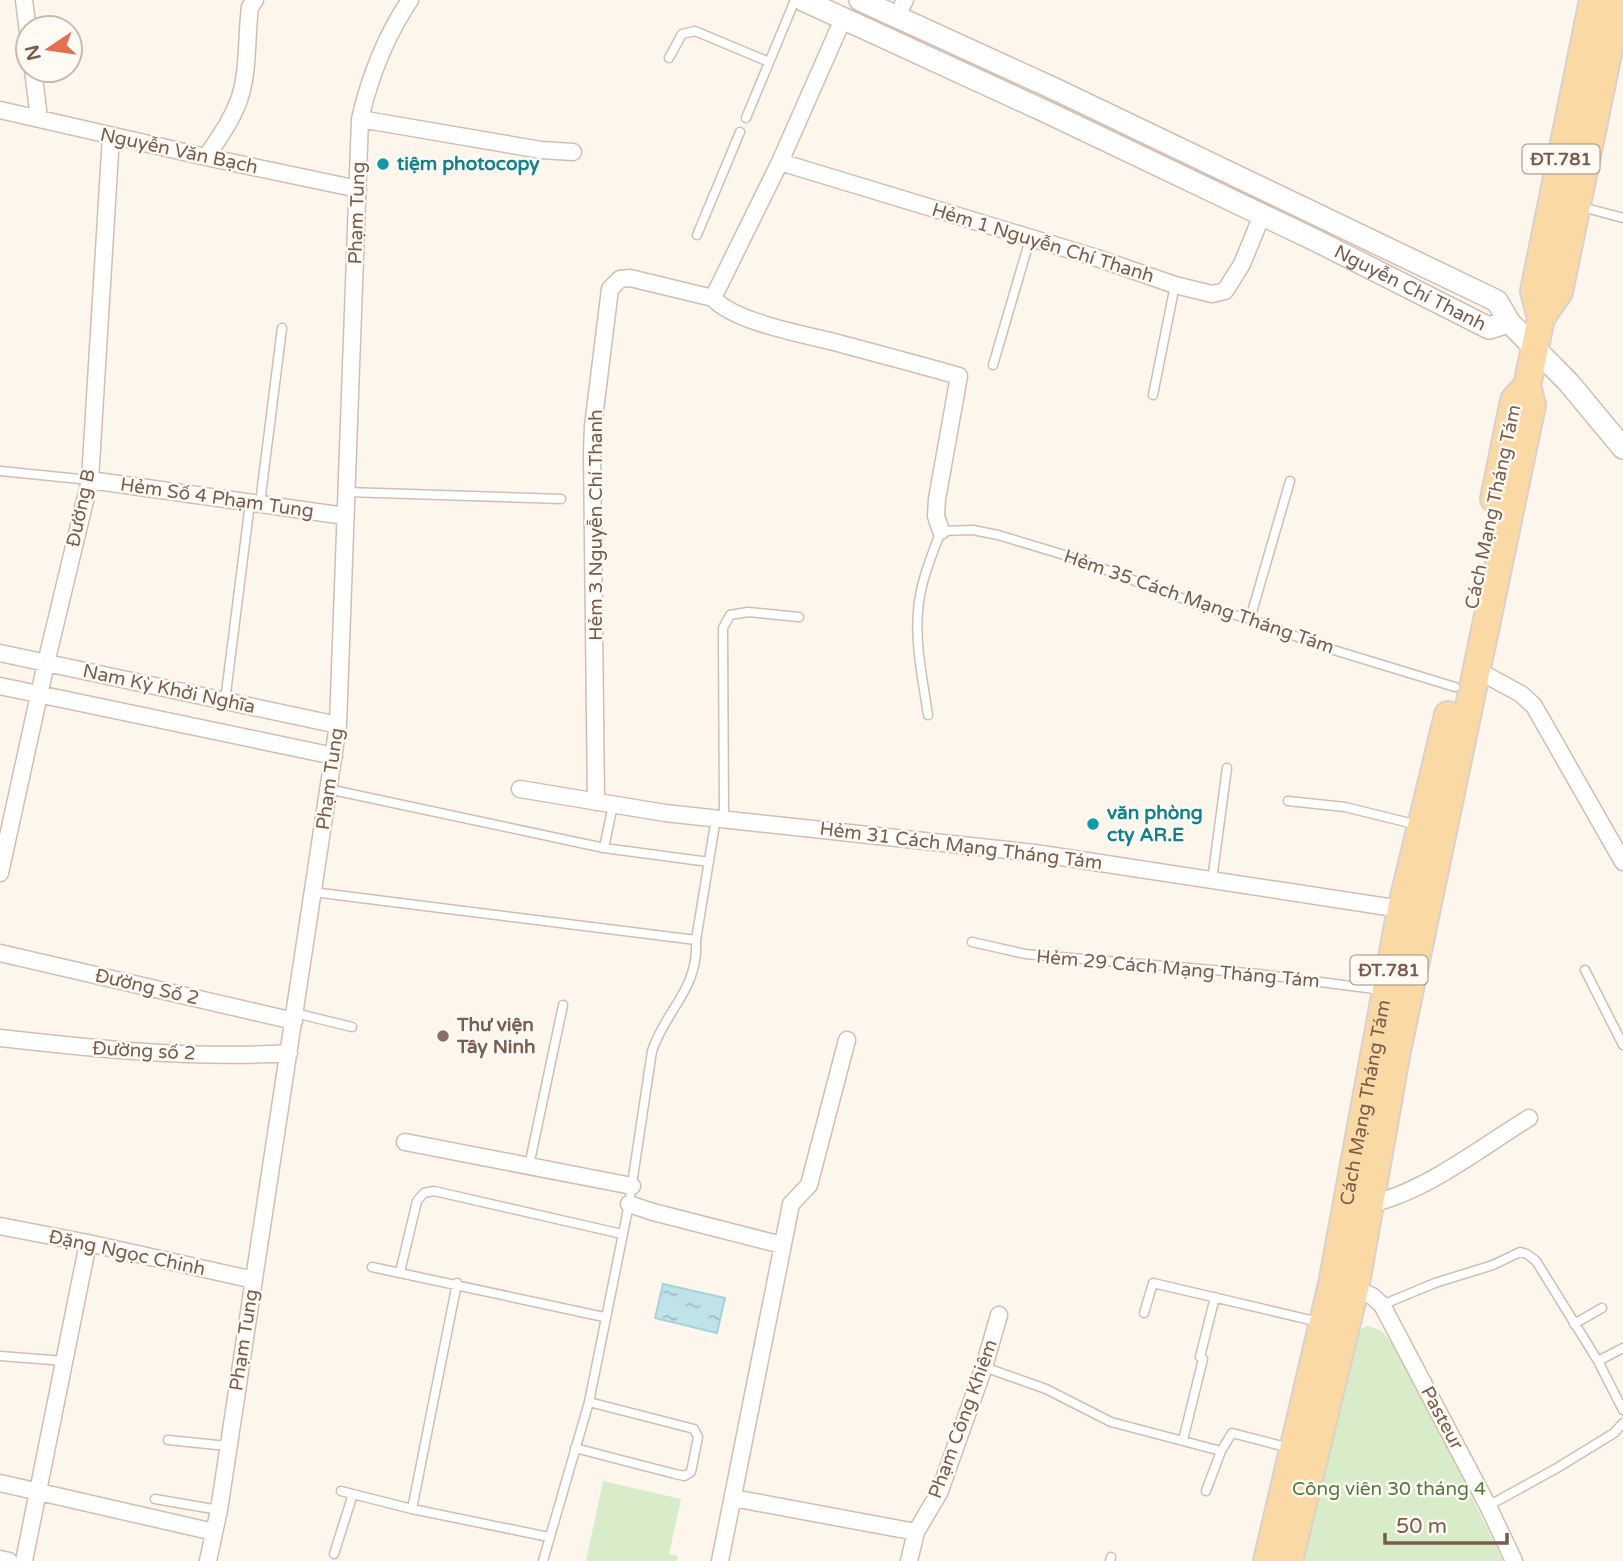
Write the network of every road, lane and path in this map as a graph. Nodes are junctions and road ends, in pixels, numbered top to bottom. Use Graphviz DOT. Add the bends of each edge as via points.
graph roads {
  1 [pos="255,0"];
  2 [pos="410,0"];
  3 [pos="795,0"];
  4 [pos="803,0"];
  5 [pos="860,0"];
  6 [pos="1593,0"];
  7 [pos="1619,0"];
  8 [pos="901,8"];
  9 [pos="847,10"];
  10 [pos="669,58"];
  11 [pos="769,62"];
  12 [pos="35,84"];
  13 [pos="1059,91"];
  14 [pos="0,110"];
  15 [pos="1051,114"];
  16 [pos="39,118"];
  17 [pos="746,118"];
  18 [pos="360,119"];
  19 [pos="740,132"];
  20 [pos="111,136"];
  21 [pos="573,152"];
  22 [pos="205,158"];
  23 [pos="780,162"];
  24 [pos="358,189"];
  25 [pos="1578,206"];
  26 [pos="1262,215"];
  27 [pos="1327,218"];
  28 [pos="1623,218"];
  29 [pos="697,234"];
  30 [pos="1030,239"];
  31 [pos="1317,241"];
  32 [pos="1175,285"];
  33 [pos="713,298"];
  34 [pos="1541,318"];
  35 [pos="1509,322"];
  36 [pos="282,328"];
  37 [pos="1536,348"];
  38 [pos="993,365"];
  39 [pos="1153,395"];
  40 [pos="1623,448"];
  41 [pos="0,471"];
  42 [pos="90,480"];
  43 [pos="1290,481"];
  44 [pos="347,492"];
  45 [pos="561,499"];
  46 [pos="255,503"];
  47 [pos="345,516"];
  48 [pos="941,531"];
  49 [pos="799,617"];
  50 [pos="1250,619"];
  51 [pos="0,653"];
  52 [pos="46,663"];
  53 [pos="1464,675"];
  54 [pos="0,686"];
  55 [pos="40,694"];
  56 [pos="225,701"];
  57 [pos="928,715"];
  58 [pos="338,725"];
  59 [pos="334,756"];
  60 [pos="1227,768"];
  61 [pos="328,789"];
  62 [pos="520,789"];
  63 [pos="1287,801"];
  64 [pos="604,803"];
  65 [pos="720,818"];
  66 [pos="1421,825"];
  67 [pos="604,848"];
  68 [pos="709,862"];
  69 [pos="1623,862"];
  70 [pos="0,873"];
  71 [pos="1212,880"];
  72 [pos="313,892"];
  73 [pos="1401,909"];
  74 [pos="696,940"];
  75 [pos="972,942"];
  76 [pos="0,953"];
  77 [pos="1585,970"];
  78 [pos="1397,992"];
  79 [pos="563,1005"];
  80 [pos="295,1017"];
  81 [pos="352,1027"];
  82 [pos="0,1038"];
  83 [pos="847,1040"];
  84 [pos="1623,1045"];
  85 [pos="289,1053"];
  86 [pos="1528,1118"];
  87 [pos="405,1142"];
  88 [pos="529,1166"];
  89 [pos="632,1186"];
  90 [pos="1359,1202"];
  91 [pos="629,1204"];
  92 [pos="0,1226"];
  93 [pos="622,1234"];
  94 [pos="88,1243"];
  95 [pos="782,1245"];
  96 [pos="372,1266"];
  97 [pos="400,1272"];
  98 [pos="254,1280"];
  99 [pos="457,1283"];
  100 [pos="1343,1286"];
  101 [pos="1214,1297"];
  102 [pos="1382,1305"];
  103 [pos="1602,1308"];
  104 [pos="1144,1312"];
  105 [pos="999,1315"];
  106 [pos="604,1317"];
  107 [pos="1322,1323"];
  108 [pos="1574,1324"];
  109 [pos="1623,1348"];
  110 [pos="0,1356"];
  111 [pos="65,1361"];
  112 [pos="1598,1362"];
  113 [pos="984,1367"];
  114 [pos="589,1402"];
  115 [pos="1623,1410"];
  116 [pos="1623,1423"];
  117 [pos="168,1440"];
  118 [pos="1183,1440"];
  119 [pos="227,1446"];
  120 [pos="575,1448"];
  121 [pos="1293,1448"];
  122 [pos="1221,1451"];
  123 [pos="0,1483"];
  124 [pos="1206,1491"];
  125 [pos="38,1492"];
  126 [pos="341,1492"];
  127 [pos="353,1494"];
  128 [pos="733,1498"];
  129 [pos="155,1499"];
  130 [pos="1488,1506"];
  131 [pos="412,1509"];
  132 [pos="219,1510"];
  133 [pos="214,1532"];
  134 [pos="916,1532"];
  135 [pos="549,1536"];
  136 [pos="334,1554"];
  137 [pos="0,1559"];
  138 [pos="9,1561"];
  139 [pos="24,1561"];
  140 [pos="208,1561"];
  141 [pos="543,1561"];
  142 [pos="720,1561"];
  143 [pos="909,1561"];
  144 [pos="1267,1561"];
  145 [pos="1289,1561"];
  146 [pos="1514,1561"];
  1 -- 22 [label="street" via="250,7 239,99 229,124"];
  2 -- 18 [label="street, Phạm Tung" via="380,52"];
  3 -- 11 [label="lane"];
  4 -- 9 [label="street, Nguyễn Chí Thanh"];
  5 -- 8 [label="street, Nguyễn Chí Thanh"];
  6 -- 34 [label="main road, ĐT.781" via="1534,291"];
  7 -- 25 [label="main road, ĐT.781"];
  8 -- 13 [label="street, Nguyễn Chí Thanh"];
  9 -- 15 [label="street, Nguyễn Chí Thanh"];
  9 -- 23 [label="street"];
  10 -- 11 [label="lane" via="682,34 695,31"];
  11 -- 17 [label="lane"];
  12 -- 16 [label="street"];
  13 -- 15 [label="street"];
  13 -- 27 [label="street, Nguyễn Chí Thanh"];
  14 -- 16 [label="street, Nguyễn Văn Bạch"];
  15 -- 26 [label="street, Nguyễn Chí Thanh"];
  16 -- 20 [label="street, Nguyễn Văn Bạch"];
  18 -- 21 [label="street"];
  18 -- 24 [label="street, Phạm Tung"];
  19 -- 29 [label="lane"];
  20 -- 22 [label="street, Nguyễn Văn Bạch"];
  20 -- 42 [label="street, Đường B"];
  22 -- 24 [label="street, Nguyễn Văn Bạch"];
  23 -- 30 [label="street, Hẻm 1 Nguyễn Chí Thanh"];
  23 -- 33 [label="street"];
  24 -- 44 [label="street, Phạm Tung"];
  25 -- 28 [label="lane"];
  25 -- 34 [label="main road, ĐT.781" via="1559,292"];
  26 -- 31 [label="street, Nguyễn Chí Thanh"];
  26 -- 32 [label="street, Hẻm 1 Nguyễn Chí Thanh" via="1225,292 1212,294"];
  27 -- 31 [label="street"];
  27 -- 35 [label="street, Nguyễn Chí Thanh" via="1497,301"];
  30 -- 32 [label="street, Hẻm 1 Nguyễn Chí Thanh"];
  30 -- 38 [label="lane"];
  31 -- 35 [label="street, Nguyễn Chí Thanh" via="1489,328"];
  32 -- 39 [label="lane"];
  33 -- 48 [label="street" via="735,314 959,376 937,499"];
  33 -- 64 [label="street, Hẻm 3 Nguyễn Chí Thanh" via="630,278 620,279 610,289 592,452"];
  34 -- 37 [label="main road, Cách Mạng Tháng Tám"];
  35 -- 37 [label="street"];
  36 -- 46 [label="lane"];
  37 -- 40 [label="street"];
  37 -- 53 [label="main road, Cách Mạng Tháng Tám / ĐT.781" via="1527,386 1514,400"];
  41 -- 42 [label="lane"];
  42 -- 46 [label="street, Hẻm Số 4 Phạm Tung"];
  42 -- 52 [label="street, Đường B"];
  43 -- 50 [label="lane"];
  44 -- 45 [label="lane"];
  44 -- 47 [label="street, Phạm Tung"];
  46 -- 47 [label="street, Hẻm Số 4 Phạm Tung"];
  46 -- 56 [label="lane"];
  47 -- 58 [label="street, Phạm Tung"];
  48 -- 50 [label="lane, Hẻm 35 Cách Mạng Tháng Tám" via="999,535"];
  48 -- 57 [label="lane" via="918,612"];
  49 -- 65 [label="lane" via="748,612 730,615 723,628"];
  50 -- 53 [label="lane, Hẻm 35 Cách Mạng Tháng Tám" via="1327,648"];
  51 -- 52 [label="street, Nam Kỳ Khởi Nghĩa"];
  52 -- 55 [label="street, Đường B"];
  52 -- 56 [label="street, Nam Kỳ Khởi Nghĩa"];
  53 -- 66 [label="main road, Cách Mạng Tháng Tám / ĐT.781"];
  53 -- 69 [label="street" via="1521,694 1534,706"];
  53 -- 78 [label="main road, Cách Mạng Tháng Tám / ĐT.781"];
  54 -- 55 [label="street, Nam Kỳ Khởi Nghĩa"];
  55 -- 59 [label="street, Nam Kỳ Khởi Nghĩa"];
  55 -- 70 [label="street, Đường B"];
  56 -- 58 [label="street, Nam Kỳ Khởi Nghĩa"];
  58 -- 59 [label="street, Phạm Tung"];
  59 -- 61 [label="street, Phạm Tung"];
  60 -- 71 [label="lane"];
  61 -- 67 [label="lane"];
  61 -- 72 [label="street, Phạm Tung"];
  62 -- 64 [label="street, Hẻm 31 Cách Mạng Tháng Tám"];
  63 -- 66 [label="lane" via="1345,807"];
  64 -- 65 [label="street, Hẻm 31 Cách Mạng Tháng Tám"];
  64 -- 67 [label="lane"];
  65 -- 68 [label="lane"];
  65 -- 71 [label="street, Hẻm 31 Cách Mạng Tháng Tám" via="1035,853"];
  66 -- 73 [label="main road, Cách Mạng Tháng Tám / ĐT.781"];
  67 -- 68 [label="lane"];
  68 -- 74 [label="lane"];
  71 -- 73 [label="street, Hẻm 31 Cách Mạng Tháng Tám"];
  72 -- 74 [label="lane"];
  72 -- 80 [label="street, Phạm Tung"];
  73 -- 78 [label="main road, Cách Mạng Tháng Tám / ĐT.781"];
  74 -- 89 [label="lane" via="694,973 658,1032 652,1051"];
  75 -- 78 [label="lane, Hẻm 29 Cách Mạng Tháng Tám" via="1025,954 1259,974"];
  76 -- 80 [label="street, Đường Số 2"];
  77 -- 84 [label="lane"];
  78 -- 90 [label="main road, Cách Mạng Tháng Tám / ĐT.781"];
  79 -- 88 [label="lane"];
  80 -- 81 [label="lane"];
  80 -- 85 [label="street, Phạm Tung"];
  82 -- 85 [label="street, Đường số 2" via="121,1052"];
  83 -- 95 [label="street" via="808,1185 791,1204"];
  85 -- 98 [label="street, Phạm Tung"];
  86 -- 90 [label="street" via="1413,1190 1390,1199"];
  87 -- 88 [label="street"];
  88 -- 89 [label="street"];
  89 -- 91 [label="lane"];
  90 -- 100 [label="main road, Cách Mạng Tháng Tám / ĐT.781"];
  91 -- 93 [label="lane"];
  91 -- 95 [label="street"];
  92 -- 94 [label="street, Đặng Ngọc Chinh"];
  93 -- 97 [label="lane" via="434,1191 417,1200"];
  93 -- 106 [label="lane"];
  94 -- 98 [label="street, Đặng Ngọc Chinh"];
  94 -- 111 [label="street"];
  95 -- 128 [label="street"];
  96 -- 97 [label="lane"];
  97 -- 99 [label="lane"];
  98 -- 119 [label="street, Phạm Tung"];
  99 -- 106 [label="lane"];
  99 -- 131 [label="lane"];
  100 -- 102 [label="street" via="1372,1296"];
  100 -- 107 [label="main road, Cách Mạng Tháng Tám / ĐT.781"];
  100 -- 145 [label="main road, Cách Mạng Tháng Tám / ĐT.781"];
  101 -- 104 [label="lane" via="1153,1283"];
  101 -- 107 [label="lane"];
  101 -- 118 [label="lane"];
  102 -- 108 [label="lane" via="1520,1252 1536,1261"];
  102 -- 130 [label="street, Pasteur"];
  103 -- 108 [label="lane"];
  105 -- 113 [label="street, Phạm Công Khiêm"];
  106 -- 114 [label="lane"];
  107 -- 121 [label="main road, Cách Mạng Tháng Tám / ĐT.781"];
  108 -- 112 [label="lane"];
  109 -- 112 [label="lane"];
  110 -- 111 [label="lane"];
  111 -- 125 [label="street"];
  112 -- 115 [label="lane"];
  113 -- 118 [label="lane" via="1046,1389 1111,1422"];
  113 -- 134 [label="street, Phạm Công Khiêm" via="939,1493"];
  114 -- 120 [label="lane"];
  114 -- 120 [label="lane" via="694,1429 698,1437 691,1472 684,1476"];
  116 -- 130 [label="lane" via="1614,1433"];
  117 -- 119 [label="lane"];
  118 -- 122 [label="lane"];
  119 -- 132 [label="street, Phạm Tung"];
  120 -- 135 [label="lane"];
  121 -- 122 [label="lane" via="1232,1433"];
  121 -- 144 [label="main road, Cách Mạng Tháng Tám / ĐT.781"];
  122 -- 124 [label="lane"];
  123 -- 125 [label="street"];
  125 -- 133 [label="street"];
  125 -- 139 [label="street"];
  126 -- 127 [label="lane"];
  127 -- 131 [label="lane"];
  127 -- 136 [label="lane"];
  128 -- 134 [label="street"];
  128 -- 142 [label="street"];
  129 -- 132 [label="lane"];
  130 -- 146 [label="street, Pasteur"];
  131 -- 135 [label="lane"];
  132 -- 133 [label="street, Phạm Tung"];
  133 -- 140 [label="street, Phạm Tung"];
  134 -- 143 [label="street, Phạm Công Khiêm"];
  135 -- 141 [label="lane"];
  137 -- 138 [label="street"];
}
